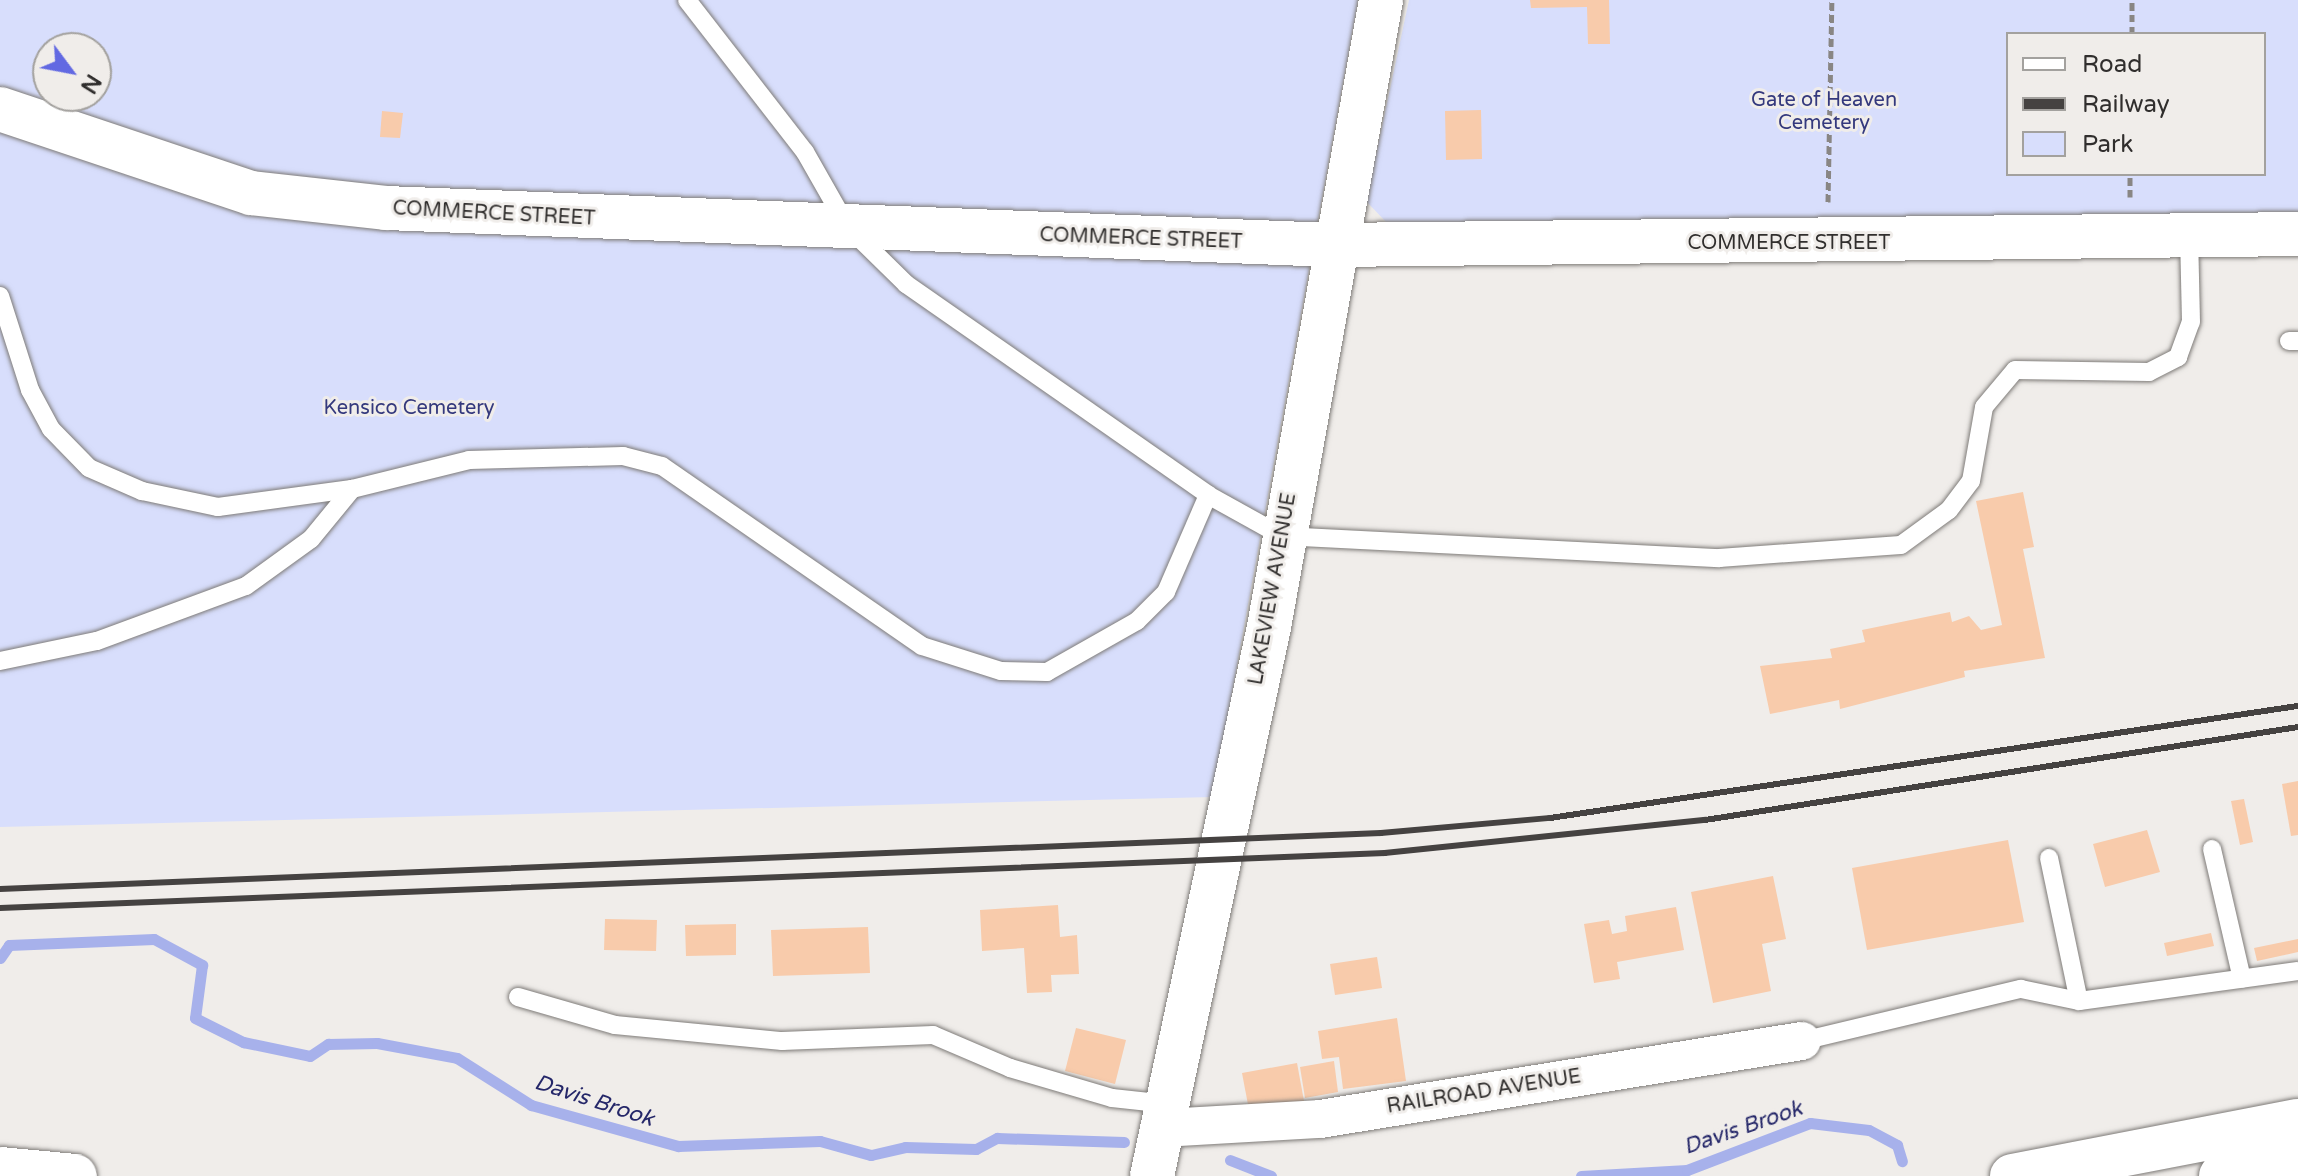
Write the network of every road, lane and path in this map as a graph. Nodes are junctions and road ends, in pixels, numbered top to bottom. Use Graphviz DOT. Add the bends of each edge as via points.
graph roads {
  1 [pos="687,0"];
  2 [pos="1381,0"];
  3 [pos="1832,0"];
  4 [pos="2132,0"];
  5 [pos="2132,32"];
  6 [pos="0,109"];
  7 [pos="847,226"];
  8 [pos="2298,234"];
  9 [pos="2189,237"];
  10 [pos="1827,243"];
  11 [pos="1333,245"];
  12 [pos="0,296"];
  13 [pos="352,489"];
  14 [pos="1208,495"];
  15 [pos="1282,536"];
  16 [pos="0,661"];
  17 [pos="2212,849"];
  18 [pos="2049,858"];
  19 [pos="2298,971"];
  20 [pos="2242,979"];
  21 [pos="518,997"];
  22 [pos="2079,1001"];
  23 [pos="1802,1041"];
  24 [pos="1166,1116"];
  25 [pos="2298,1121"];
  26 [pos="2298,1160"];
  27 [pos="0,1169"];
  28 [pos="75,1176"];
  29 [pos="1152,1176"];
  30 [pos="2012,1176"];
  31 [pos="2221,1176"];
  1 -- 7 [label="lane" via="805,152"];
  2 -- 11 [label="main road, LAKEVIEW AVENUE"];
  3 -- 10 [label="path"];
  4 -- 5 [label="path"];
  6 -- 7 [label="main road, COMMERCE STREET" via="251,193 386,208"];
  7 -- 11 [label="main road, COMMERCE STREET"];
  7 -- 14 [label="lane" via="906,284"];
  8 -- 9 [label="main road, COMMERCE STREET"];
  9 -- 10 [label="main road, COMMERCE STREET"];
  9 -- 15 [label="lane" via="2191,322 2178,357 2149,372 2015,370 1984,407 1971,481 1949,510 1901,545 1719,558"];
  10 -- 11 [label="main road, COMMERCE STREET"];
  11 -- 15 [label="main road, LAKEVIEW AVENUE"];
  12 -- 13 [label="lane" via="30,390 51,429 89,468 142,491 218,507"];
  13 -- 14 [label="lane" via="469,460 623,456 662,466 922,646 1001,671 1047,672 1114,637 1166,592"];
  13 -- 16 [label="lane" via="311,539 246,586 97,641"];
  14 -- 15 [label="lane"];
  15 -- 24 [label="main road, LAKEVIEW AVENUE" via="1267,640"];
  17 -- 20 [label="lane"];
  18 -- 22 [label="lane"];
  19 -- 20 [label="lane"];
  20 -- 22 [label="lane"];
  21 -- 24 [label="lane" via="615,1025 782,1041 933,1035"];
  22 -- 23 [label="lane" via="2021,989"];
  23 -- 24 [label="street, RAILROAD AVENUE" via="1320,1119"];
  24 -- 29 [label="main road, LAKEVIEW AVENUE"];
  25 -- 30 [label="main road"];
  26 -- 31 [label="main road"];
  27 -- 28 [label="main road"];
}
